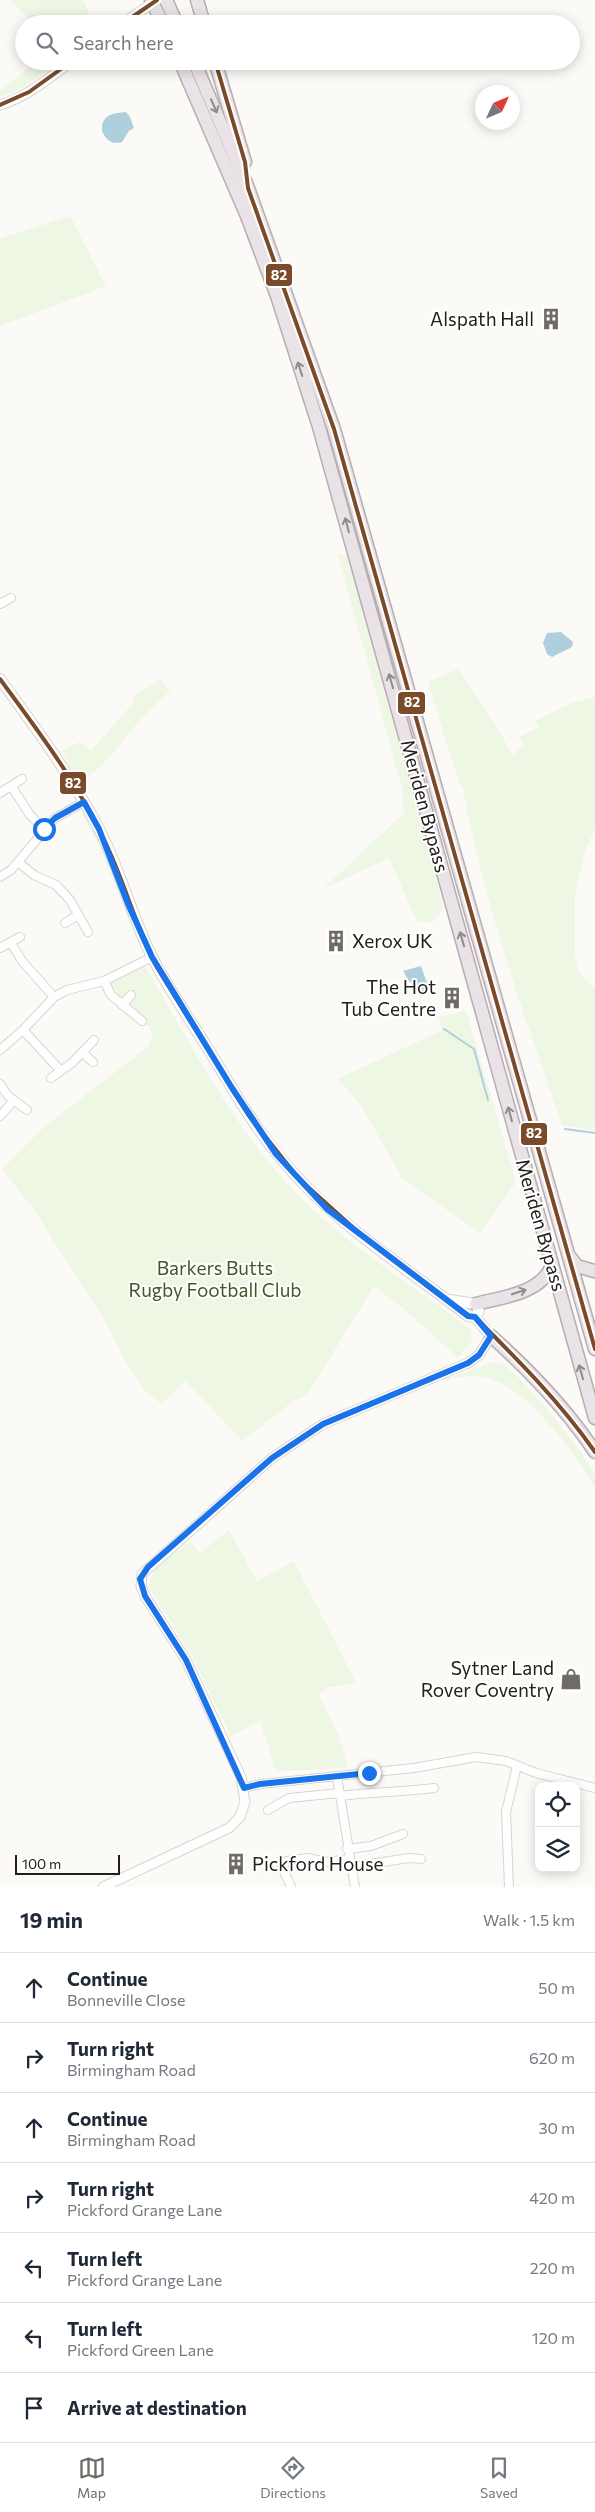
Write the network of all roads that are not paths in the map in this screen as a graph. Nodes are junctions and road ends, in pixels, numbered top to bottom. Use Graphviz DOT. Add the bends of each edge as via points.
graph roads {
  1 [pos="157,0"];
  2 [pos="166,0"];
  3 [pos="197,0"];
  4 [pos="148,4"];
  5 [pos="134,15"];
  6 [pos="156,15"];
  7 [pos="173,15"];
  8 [pos="201,15"];
  9 [pos="60,70"];
  10 [pos="184,70"];
  11 [pos="198,70"];
  12 [pos="218,70"];
  13 [pos="0,104"];
  14 [pos="248,188"];
  15 [pos="11,598"];
  16 [pos="0,604"];
  17 [pos="0,679"];
  18 [pos="22,779"];
  19 [pos="12,786"];
  20 [pos="0,793"];
  21 [pos="84,802"];
  22 [pos="44,829"];
  23 [pos="18,862"];
  24 [pos="0,877"];
  25 [pos="78,915"];
  26 [pos="65,923"];
  27 [pos="88,932"];
  28 [pos="20,937"];
  29 [pos="11,943"];
  30 [pos="0,948"];
  31 [pos="152,957"];
  32 [pos="104,982"];
  33 [pos="131,995"];
  34 [pos="54,997"];
  35 [pos="122,1005"];
  36 [pos="142,1021"];
  37 [pos="23,1030"];
  38 [pos="94,1040"];
  39 [pos="0,1050"];
  40 [pos="83,1053"];
  41 [pos="93,1062"];
  42 [pos="60,1070"];
  43 [pos="51,1078"];
  44 [pos="0,1084"];
  45 [pos="14,1100"];
  46 [pos="28,1110"];
  47 [pos="0,1116"];
  48 [pos="568,1255"];
  49 [pos="552,1266"];
  50 [pos="595,1271"];
  51 [pos="578,1291"];
  52 [pos="471,1310"];
  53 [pos="491,1336"];
  54 [pos="595,1349"];
  55 [pos="595,1418"];
  56 [pos="595,1452"];
  57 [pos="518,1766"];
  58 [pos="337,1777"];
  59 [pos="244,1788"];
  60 [pos="434,1788"];
  61 [pos="595,1788"];
  62 [pos="339,1794"];
  63 [pos="268,1810"];
  64 [pos="403,1834"];
  65 [pos="347,1849"];
  66 [pos="421,1859"];
  67 [pos="349,1863"];
  68 [pos="103,1887"];
  69 [pos="291,1887"];
  70 [pos="355,1887"];
  71 [pos="509,1887"];
  1 -- 4 [label="street, bridge"];
  2 -- 7 [label="highway"];
  3 -- 8 [label="highway"];
  4 -- 5 [label="street"];
  4 -- 6 [label="highway"];
  9 -- 13 [label="street" via="20,97"];
  49 -- 10 [label="highway, Meriden Bypass, one-way" via="319,427 277,296 247,216"];
  11 -- 14 [label="highway, Meriden Bypass, one-way"];
  12 -- 14 [label="highway" via="245,162"];
  14 -- 48 [label="highway, Meriden Bypass" via="334,430"];
  15 -- 16 [label="street"];
  17 -- 21 [label="main road" via="55,755"];
  18 -- 19 [label="street"];
  19 -- 20 [label="street"];
  19 -- 22 [label="street" via="30,815"];
  21 -- 22 [label="street" via="55,818"];
  21 -- 31 [label="main road" via="99,829"];
  22 -- 23 [label="street"];
  23 -- 24 [label="street"];
  23 -- 25 [label="street" via="34,875 56,885"];
  25 -- 26 [label="street"];
  25 -- 27 [label="street"];
  28 -- 29 [label="street"];
  29 -- 30 [label="street"];
  29 -- 34 [label="street" via="22,961"];
  31 -- 32 [label="street"];
  31 -- 52 [label="main road" via="254,1122 295,1176 348,1227 448,1299"];
  32 -- 34 [label="street" via="67,990"];
  32 -- 35 [label="street" via="110,995"];
  33 -- 35 [label="street"];
  34 -- 37 [label="street"];
  35 -- 36 [label="street"];
  37 -- 39 [label="street"];
  37 -- 42 [label="street"];
  38 -- 40 [label="street"];
  40 -- 41 [label="street"];
  40 -- 42 [label="street"];
  42 -- 43 [label="street"];
  44 -- 45 [label="street"];
  45 -- 46 [label="street"];
  45 -- 47 [label="street"];
  48 -- 50 [label="highway" via="577,1266"];
  48 -- 51 [label="highway, Meriden Bypass"];
  52 -- 49 [label="highway, one-way" via="536,1286 545,1279"];
  55 -- 49 [label="highway, Meriden Bypass, one-way"];
  50 -- 51 [label="highway"];
  51 -- 54 [label="highway, Meriden Bypass"];
  52 -- 53 [label="main road"];
  53 -- 56 [label="highway" via="539,1382"];
  53 -- 59 [label="street" via="479,1355 468,1363 323,1424 288,1447 264,1464 142,1574 141,1586 145,1596 186,1660"];
  57 -- 58 [label="street" via="476,1758"];
  57 -- 61 [label="street"];
  57 -- 71 [label="street" via="506,1812"];
  58 -- 59 [label="street"];
  58 -- 62 [label="street"];
  59 -- 68 [label="street" via="243,1810 229,1828"];
  60 -- 62 [label="street"];
  62 -- 63 [label="street" via="289,1798"];
  62 -- 65 [label="street"];
  64 -- 65 [label="street" via="371,1846"];
  65 -- 67 [label="street"];
  66 -- 67 [label="street"];
  67 -- 69 [label="street" via="308,1858 287,1861 282,1867"];
  67 -- 70 [label="street"];
}
